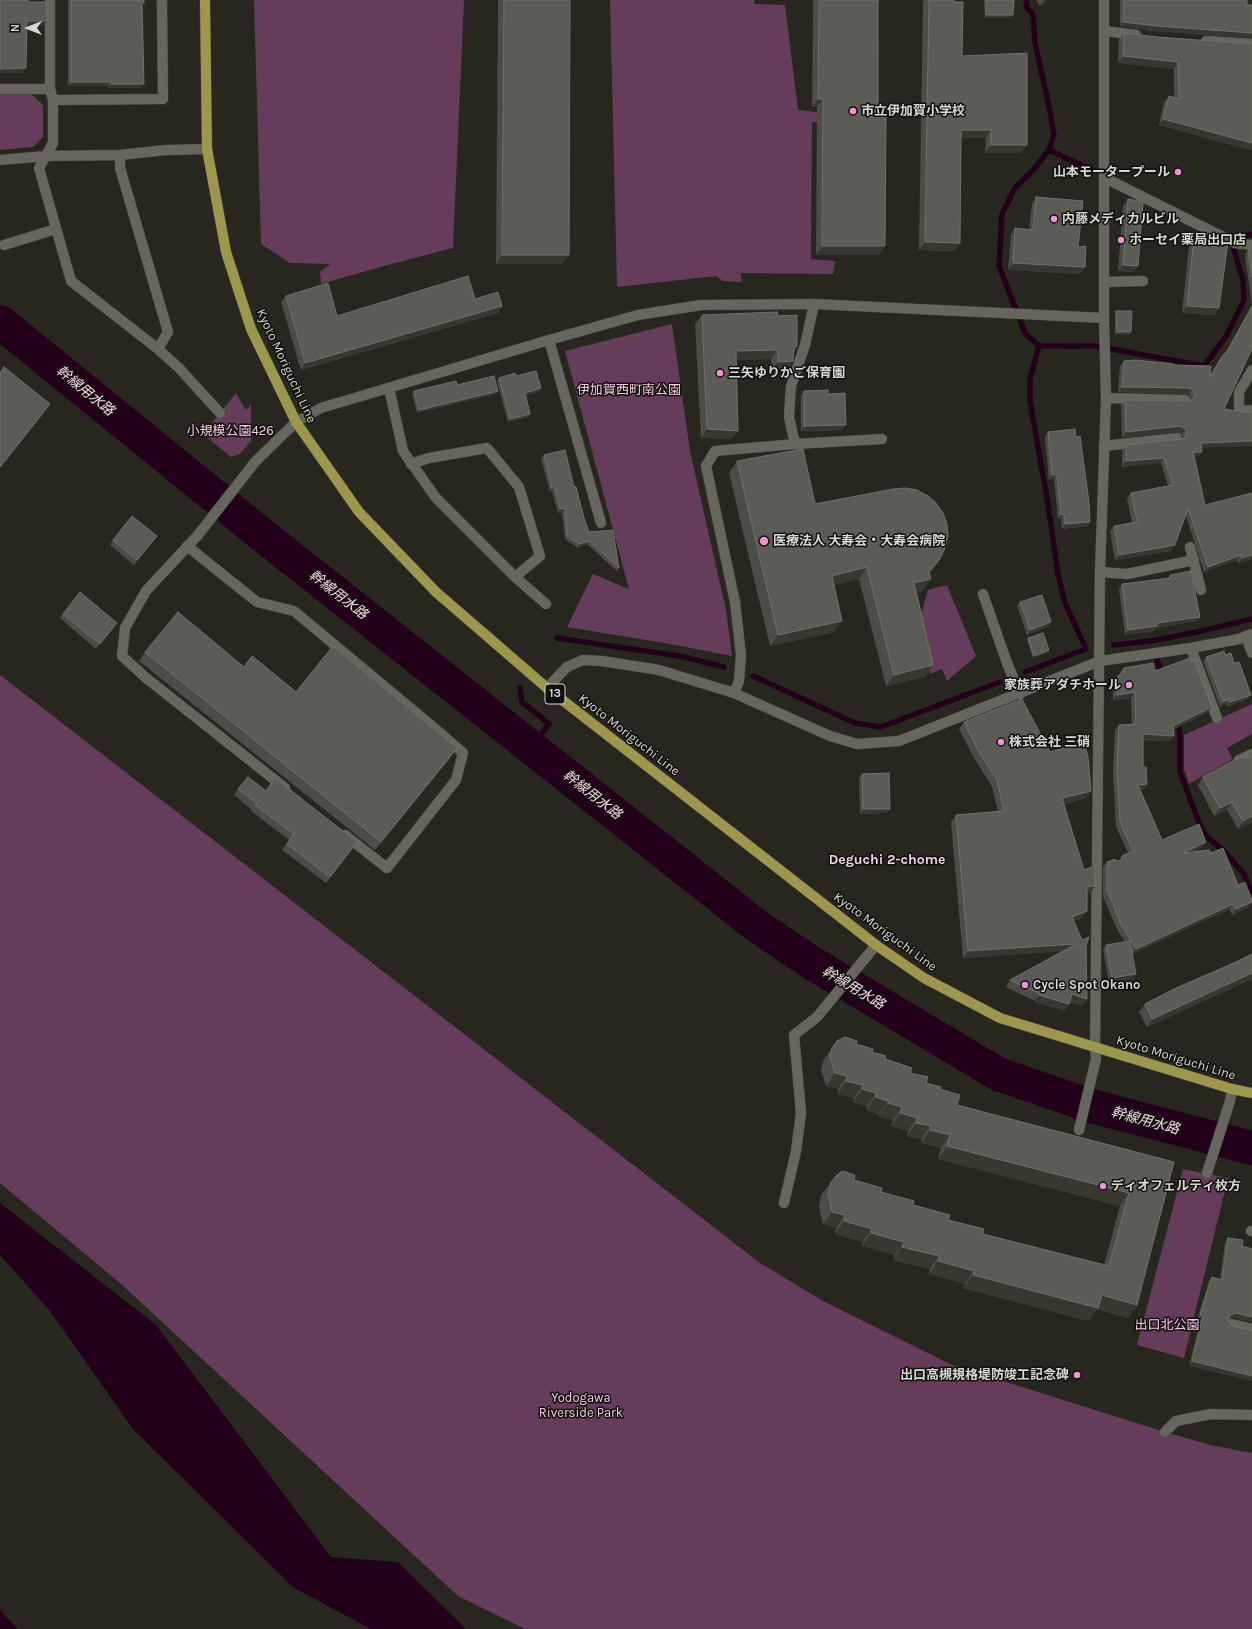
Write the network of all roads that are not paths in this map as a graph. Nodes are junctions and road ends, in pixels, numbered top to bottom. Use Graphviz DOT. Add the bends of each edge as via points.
graph roads {
  1 [pos="50,0"];
  2 [pos="162,0"];
  3 [pos="205,0"];
  4 [pos="1104,0"];
  5 [pos="1105,31"];
  6 [pos="1146,36"];
  7 [pos="1199,40"];
  8 [pos="1252,44"];
  9 [pos="0,89"];
  10 [pos="50,89"];
  11 [pos="52,100"];
  12 [pos="207,149"];
  13 [pos="120,155"];
  14 [pos="46,156"];
  15 [pos="0,160"];
  16 [pos="1105,178"];
  17 [pos="56,229"];
  18 [pos="4,245"];
  19 [pos="1252,245"];
  20 [pos="1143,281"];
  21 [pos="1105,282"];
  22 [pos="814,304"];
  23 [pos="1104,318"];
  24 [pos="549,340"];
  25 [pos="158,349"];
  26 [pos="1252,370"];
  27 [pos="389,388"];
  28 [pos="1106,398"];
  29 [pos="1185,400"];
  30 [pos="1252,410"];
  31 [pos="220,413"];
  32 [pos="296,422"];
  33 [pos="1177,438"];
  34 [pos="882,439"];
  35 [pos="795,444"];
  36 [pos="1104,446"];
  37 [pos="411,464"];
  38 [pos="602,523"];
  39 [pos="187,546"];
  40 [pos="1190,547"];
  41 [pos="1194,560"];
  42 [pos="1100,572"];
  43 [pos="515,577"];
  44 [pos="1201,590"];
  45 [pos="983,594"];
  46 [pos="546,604"];
  47 [pos="1249,635"];
  48 [pos="1192,648"];
  49 [pos="1252,653"];
  50 [pos="1100,661"];
  51 [pos="547,688"];
  52 [pos="734,693"];
  53 [pos="1020,694"];
  54 [pos="1217,718"];
  55 [pos="1252,754"];
  56 [pos="1239,760"];
  57 [pos="294,795"];
  58 [pos="338,829"];
  59 [pos="876,944"];
  60 [pos="1095,1048"];
  61 [pos="1232,1089"];
  62 [pos="1252,1093"];
  63 [pos="1079,1130"];
  64 [pos="1207,1173"];
  65 [pos="784,1203"];
  66 [pos="1231,1324"];
  67 [pos="1252,1329"];
  68 [pos="1252,1415"];
  69 [pos="1165,1432"];
  1 -- 10 [label="street"];
  2 -- 11 [label="street" via="163,99"];
  3 -- 12 [label="main road, Kyoto Moriguchi Line / 13"];
  4 -- 5 [label="street"];
  5 -- 6 [label="street"];
  5 -- 16 [label="street"];
  7 -- 8 [label="street"];
  9 -- 10 [label="street"];
  10 -- 11 [label="street"];
  11 -- 14 [label="street" via="52,143"];
  12 -- 13 [label="street"];
  12 -- 32 [label="main road, Kyoto Moriguchi Line / 13" via="226,252 251,329"];
  13 -- 14 [label="street"];
  13 -- 25 [label="street" via="120,168 168,332"];
  14 -- 15 [label="street"];
  14 -- 17 [label="street" via="39,168"];
  16 -- 19 [label="street" via="1235,243"];
  16 -- 21 [label="street"];
  17 -- 18 [label="street"];
  17 -- 25 [label="street" via="71,281"];
  20 -- 21 [label="street"];
  21 -- 23 [label="street"];
  22 -- 23 [label="street"];
  22 -- 24 [label="street" via="701,305 638,315"];
  22 -- 35 [label="street" via="805,345 791,386 789,417"];
  23 -- 28 [label="street"];
  24 -- 27 [label="street"];
  24 -- 38 [label="street"];
  25 -- 31 [label="street"];
  26 -- 30 [label="street" via="1239,392 1239,408"];
  27 -- 32 [label="street" via="321,408"];
  27 -- 37 [label="street" via="403,451"];
  28 -- 29 [label="street"];
  28 -- 36 [label="street"];
  32 -- 39 [label="street" via="255,462 218,511"];
  32 -- 51 [label="main road, Kyoto Moriguchi Line / 13" via="359,512 436,592"];
  33 -- 36 [label="street"];
  34 -- 35 [label="street"];
  35 -- 52 [label="street" via="715,451 706,466 735,602 741,655 739,681"];
  36 -- 42 [label="street"];
  37 -- 43 [label="street" via="436,498"];
  37 -- 43 [label="street" via="429,458 487,448 519,487 540,556"];
  39 -- 57 [label="street" via="146,591 125,628 122,656"];
  39 -- 58 [label="street" via="257,602 294,611 463,753 456,780 388,868"];
  40 -- 41 [label="street"];
  41 -- 42 [label="street" via="1126,574"];
  41 -- 44 [label="street"];
  42 -- 50 [label="street"];
  43 -- 46 [label="street"];
  45 -- 53 [label="street"];
  47 -- 48 [label="street"];
  47 -- 49 [label="street"];
  48 -- 50 [label="street"];
  48 -- 54 [label="street"];
  50 -- 53 [label="street"];
  50 -- 60 [label="street"];
  51 -- 52 [label="street" via="567,667 583,660 659,670"];
  51 -- 59 [label="main road, Kyoto Moriguchi Line / 13"];
  52 -- 53 [label="street" via="830,736 857,744 899,742"];
  55 -- 56 [label="street"];
  59 -- 60 [label="main road, Kyoto Moriguchi Line / 13" via="924,978 1000,1018"];
  59 -- 65 [label="street" via="817,1017 794,1035 801,1113 796,1151"];
  60 -- 61 [label="main road, Kyoto Moriguchi Line / 13"];
  60 -- 63 [label="street" via="1096,1059"];
  61 -- 62 [label="main road, Kyoto Moriguchi Line / 13"];
  61 -- 64 [label="street"];
  66 -- 67 [label="street"];
  68 -- 69 [label="street" via="1214,1414 1176,1421"];
}
